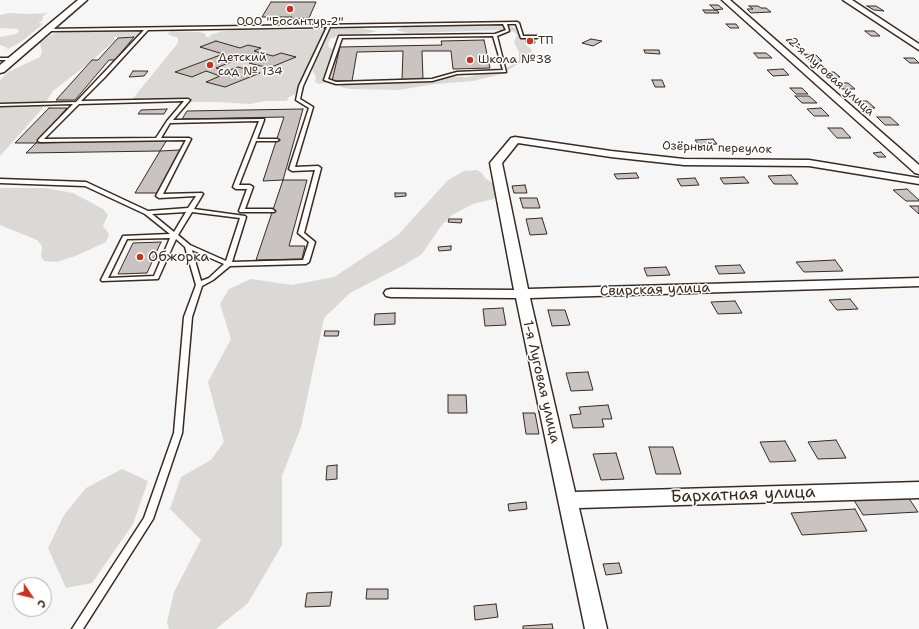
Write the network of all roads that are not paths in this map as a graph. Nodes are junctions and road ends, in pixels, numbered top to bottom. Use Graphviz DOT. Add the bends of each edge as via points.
graph roads {
  1 [pos="83,0"];
  2 [pos="726,0"];
  3 [pos="848,0"];
  4 [pos="505,24"];
  5 [pos="329,26"];
  6 [pos="389,26"];
  7 [pos="48,30"];
  8 [pos="146,30"];
  9 [pos="495,35"];
  10 [pos="382,37"];
  11 [pos="537,37"];
  12 [pos="919,48"];
  13 [pos="4,63"];
  14 [pos="76,103"];
  15 [pos="0,105"];
  16 [pos="169,122"];
  17 [pos="157,139"];
  18 [pos="294,139"];
  19 [pos="302,139"];
  20 [pos="254,140"];
  21 [pos="277,140"];
  22 [pos="515,140"];
  23 [pos="919,171"];
  24 [pos="0,181"];
  25 [pos="919,181"];
  26 [pos="307,209"];
  27 [pos="190,210"];
  28 [pos="299,210"];
  29 [pos="272,211"];
  30 [pos="147,213"];
  31 [pos="174,236"];
  32 [pos="188,246"];
  33 [pos="228,264"];
  34 [pos="919,282"];
  35 [pos="199,285"];
  36 [pos="391,292"];
  37 [pos="522,294"];
  38 [pos="919,490"];
  39 [pos="568,500"];
  40 [pos="77,629"];
  41 [pos="596,629"];
  1 -- 7 [label="street"];
  2 -- 23 [label="street, 2-я Луговая улица"];
  3 -- 12 [label="street"];
  4 -- 6 [label="lane"];
  4 -- 9 [label="lane" via="508,30"];
  4 -- 11 [label="lane" via="517,23 522,37"];
  5 -- 6 [label="lane"];
  5 -- 8 [label="lane"];
  5 -- 19 [label="lane" via="301,86 298,100 311,107"];
  6 -- 10 [label="lane" via="389,30"];
  7 -- 8 [label="lane"];
  7 -- 13 [label="street"];
  8 -- 14 [label="lane"];
  9 -- 10 [label="lane"];
  9 -- 10 [label="lane" via="505,71 456,73 432,80 336,83 326,80 340,37"];
  14 -- 15 [label="lane"];
  14 -- 16 [label="lane" via="188,100"];
  14 -- 17 [label="lane" via="40,141"];
  16 -- 17 [label="lane"];
  16 -- 20 [label="lane" via="262,120"];
  17 -- 27 [label="lane" via="189,139 159,196 200,194"];
  18 -- 19 [label="lane"];
  19 -- 26 [label="lane" via="292,169 318,168"];
  20 -- 21 [label="lane"];
  20 -- 29 [label="lane" via="236,187 250,186 242,211"];
  22 -- 25 [label="street, Озёрный переулок" via="684,162 809,163"];
  22 -- 37 [label="street, 1-я Луговая улица" via="496,163"];
  24 -- 30 [label="lane" via="86,184"];
  26 -- 28 [label="lane"];
  26 -- 33 [label="lane" via="301,233 312,242 306,262"];
  27 -- 30 [label="lane"];
  27 -- 31 [label="lane"];
  27 -- 33 [label="lane" via="243,217"];
  30 -- 31 [label="lane"];
  31 -- 31 [label="lane" via="156,278 104,280 125,237"];
  31 -- 32 [label="lane"];
  32 -- 33 [label="lane"];
  32 -- 35 [label="lane"];
  33 -- 35 [label="lane" via="211,279"];
  34 -- 37 [label="street, Свирская улица"];
  35 -- 40 [label="lane" via="188,316 178,434 148,519"];
  36 -- 37 [label="street, Свирская улица"];
  37 -- 39 [label="street, 1-я Луговая улица"];
  38 -- 39 [label="street, Бархатная улица"];
  39 -- 41 [label="street, 1-я Луговая улица"];
}
